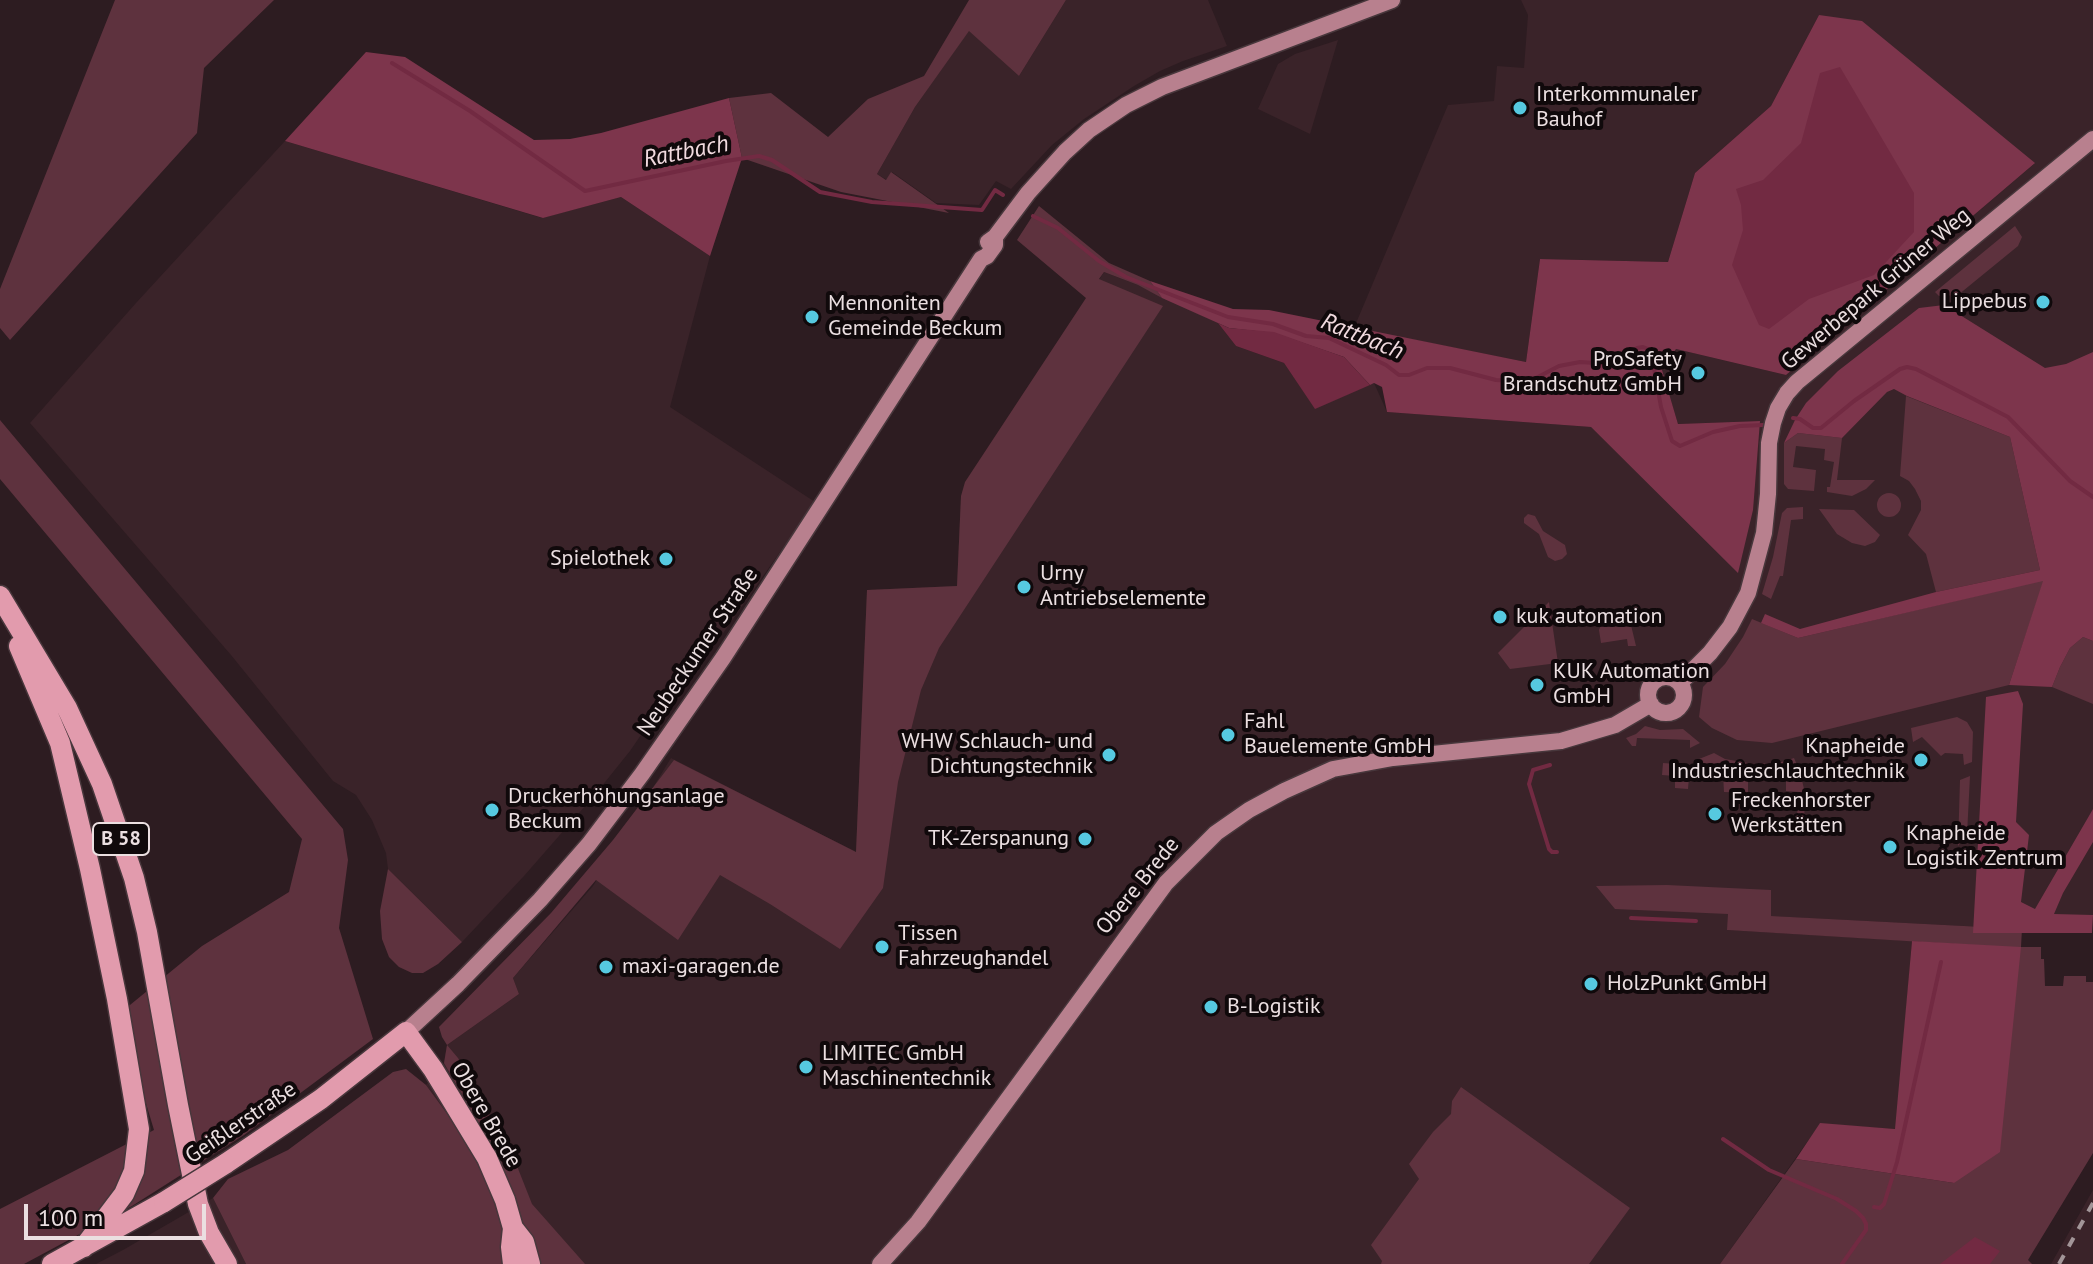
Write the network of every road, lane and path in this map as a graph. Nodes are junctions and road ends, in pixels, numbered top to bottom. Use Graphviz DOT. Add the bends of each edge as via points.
graph roads {
  1 [pos="1392,0"];
  2 [pos="2093,139"];
  3 [pos="2,599"];
  4 [pos="1680,683"];
  5 [pos="1651,704"];
  6 [pos="406,1032"];
  7 [pos="513,1228"];
  8 [pos="84,1247"];
  9 [pos="52,1264"];
  10 [pos="227,1264"];
  11 [pos="513,1264"];
  12 [pos="530,1264"];
  13 [pos="880,1264"];
  1 -- 6 [label="street, Neubeckumer Straße" via="1162,87 1126,105 1065,152 995,237 995,245 642,774 523,919"];
  2 -- 4 [label="street, Gewerbepark Grüner Weg" via="1787,393 1769,443 1764,533 1748,593 1730,627"];
  3 -- 8 [label="main road" via="60,743 117,999 139,1129 134,1171 124,1194"];
  3 -- 10 [label="main road, B 58" via="67,708 102,784 134,878 198,1204"];
  4 -- 5 [label="street" via="1670,677 1656,680 1648,693"];
  4 -- 5 [label="street" via="1684,698 1679,708 1664,713"];
  5 -- 13 [label="street, Obere Brede" via="1615,725 1561,741 1333,769 1249,810 1216,833 1166,883 918,1222"];
  6 -- 7 [label="main road, Obere Brede" via="487,1158"];
  6 -- 8 [label="main road, Geißlerstraße, bridge" via="321,1099 225,1164"];
  7 -- 11 [label="main road, Obere Brede"];
  7 -- 12 [label="main road, Obere Brede"];
  8 -- 9 [label="main road, Geißlerstraße"];
}
